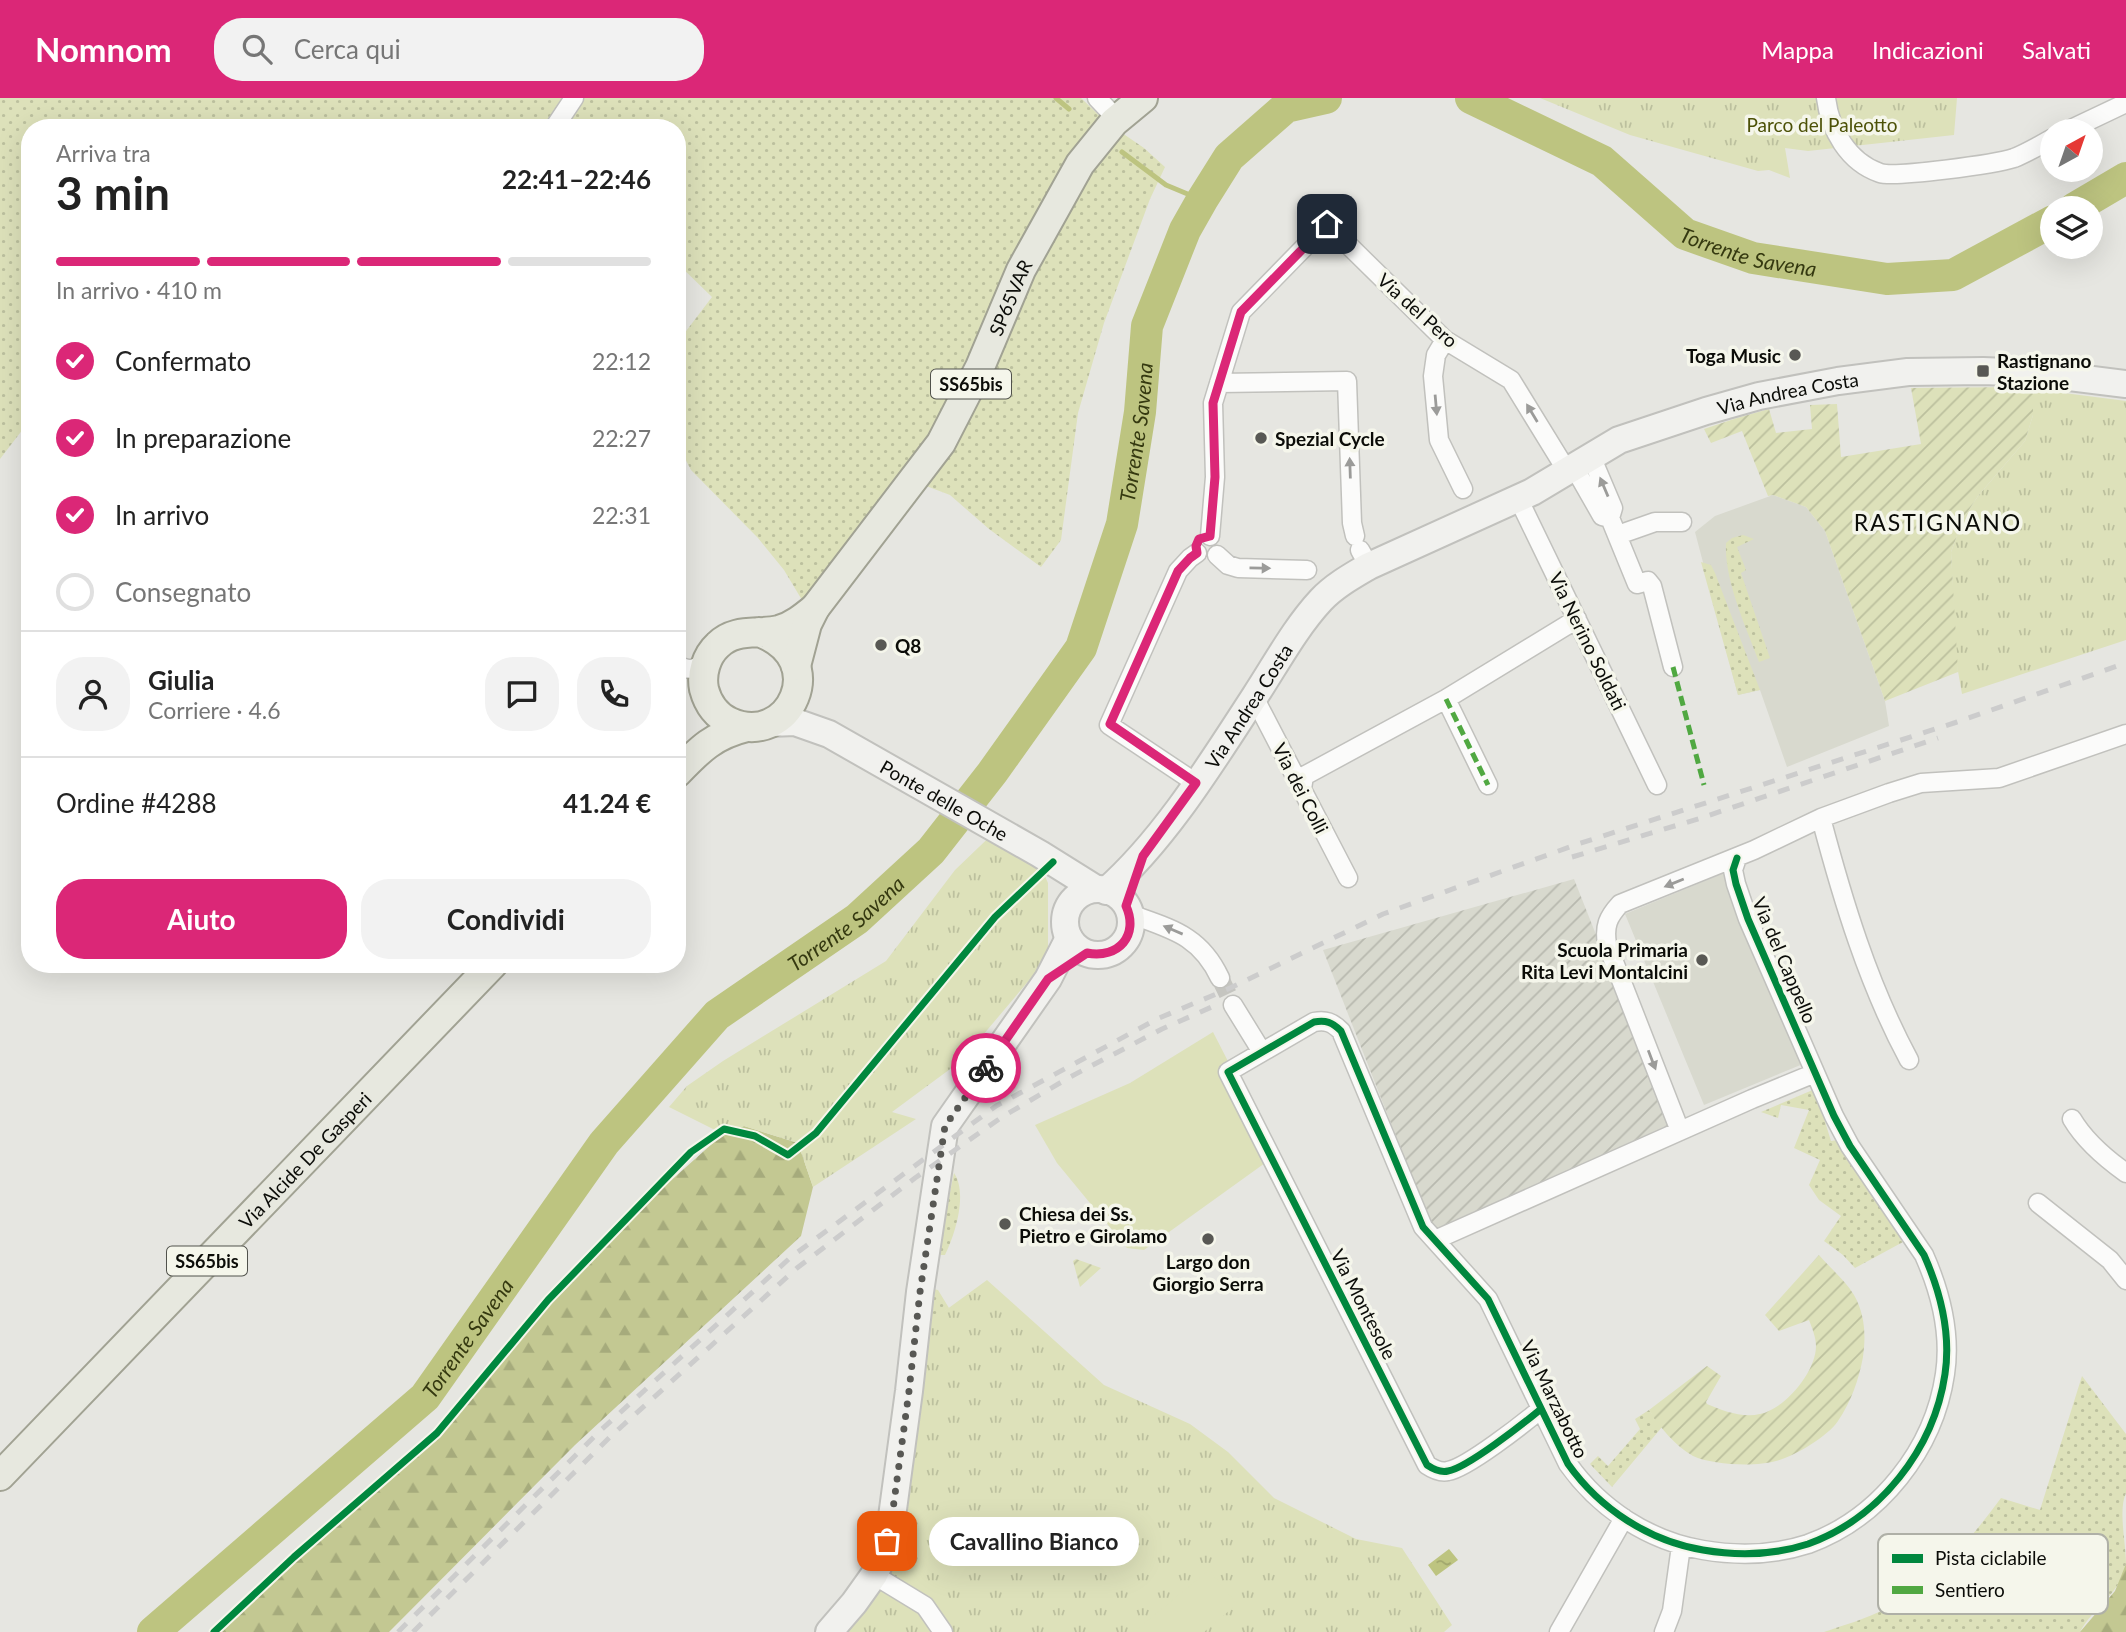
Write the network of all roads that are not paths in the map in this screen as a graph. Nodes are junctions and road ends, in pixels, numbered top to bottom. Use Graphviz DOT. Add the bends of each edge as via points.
graph roads {
  1 [pos="574,98"];
  2 [pos="1097,98"];
  3 [pos="1143,98"];
  4 [pos="1826,98"];
  5 [pos="2126,103"];
  6 [pos="560,119"];
  7 [pos="2092,119"];
  8 [pos="1111,124"];
  9 [pos="2040,144"];
  10 [pos="1445,340"];
  11 [pos="1219,383"];
  12 [pos="2126,384"];
  13 [pos="1577,465"];
  14 [pos="1518,498"];
  15 [pos="1469,502"];
  16 [pos="1682,522"];
  17 [pos="1210,536"];
  18 [pos="1618,536"];
  19 [pos="1361,551"];
  20 [pos="1197,553"];
  21 [pos="1217,555"];
  22 [pos="1318,579"];
  23 [pos="815,608"];
  24 [pos="1577,619"];
  25 [pos="760,632"];
  26 [pos="709,657"];
  27 [pos="1673,667"];
  28 [pos="686,668"];
  29 [pos="686,676"];
  30 [pos="797,677"];
  31 [pos="1254,697"];
  32 [pos="708,698"];
  33 [pos="1446,699"];
  34 [pos="758,725"];
  35 [pos="829,734"];
  36 [pos="2126,734"];
  37 [pos="701,749"];
  38 [pos="686,764"];
  39 [pos="1196,783"];
  40 [pos="1488,785"];
  41 [pos="1657,785"];
  42 [pos="1302,789"];
  43 [pos="1821,818"];
  44 [pos="1737,858"];
  45 [pos="1049,861"];
  46 [pos="1348,878"];
  47 [pos="1115,900"];
  48 [pos="1068,910"];
  49 [pos="1078,946"];
  50 [pos="483,973"];
  51 [pos="1220,978"];
  52 [pos="1233,1005"];
  53 [pos="1262,1052"];
  54 [pos="1909,1060"];
  55 [pos="1815,1073"];
  56 [pos="2072,1119"];
  57 [pos="1680,1131"];
  58 [pos="2126,1173"];
  59 [pos="2038,1203"];
  60 [pos="1435,1240"];
  61 [pos="2110,1260"];
  62 [pos="2126,1270"];
  63 [pos="2126,1280"];
  64 [pos="1541,1409"];
  65 [pos="0,1476"];
  66 [pos="1623,1518"];
  67 [pos="1681,1546"];
  68 [pos="874,1575"];
  69 [pos="829,1632"];
  70 [pos="943,1632"];
  71 [pos="1559,1632"];
  72 [pos="1664,1632"];
  1 -- 6 [label="street"];
  2 -- 8 [label="street"];
  3 -- 8 [label="main road, SP65VAR / SS65bis"];
  4 -- 9 [label="street" via="1836,133 1850,154 1882,175 2013,158"];
  5 -- 7 [label="street"];
  8 -- 23 [label="main road, SP65VAR / SS65bis" via="1080,164 1021,270 980,367 940,443"];
  10 -- 11 [label="street, Via del Pero" via="1327,224 1241,312"];
  13 -- 10 [label="street, Via del Pero, one-way" via="1511,380"];
  10 -- 15 [label="street, one-way" via="1436,355 1433,376 1439,440"];
  11 -- 17 [label="street, Via del Pero" via="1213,403 1215,477"];
  19 -- 11 [label="street, one-way" via="1352,523 1347,381"];
  12 -- 13 [label="main road, Via Andrea Costa" via="1983,371 1866,377 1706,411 1619,440"];
  13 -- 14 [label="main road, Via Andrea Costa"];
  13 -- 18 [label="street, Via del Pero" via="1613,509 1610,517"];
  14 -- 15 [label="main road, Via Andrea Costa"];
  14 -- 24 [label="street, Via Nerino Soldati"];
  15 -- 19 [label="main road, Via Andrea Costa"];
  16 -- 18 [label="street" via="1655,522"];
  17 -- 20 [label="street" via="1196,542"];
  17 -- 21 [label="street, Via del Pero" via="1219,544"];
  18 -- 27 [label="street, Via del Pero" via="1637,584 1648,581 1652,586"];
  19 -- 22 [label="main road, Via Andrea Costa"];
  20 -- 21 [label="street" via="1206,559"];
  20 -- 39 [label="street" via="1178,571 1110,724"];
  21 -- 22 [label="street, one-way" via="1238,568"];
  22 -- 31 [label="main road, Via Andrea Costa" via="1311,613"];
  23 -- 25 [label="main road, SP65VAR / SS65bis" via="795,624"];
  23 -- 30 [label="main road, SP65VAR" via="807,624"];
  24 -- 33 [label="street"];
  24 -- 41 [label="street, Via Nerino Soldati"];
  25 -- 26 [label="main road, SS65bis" via="730,636"];
  25 -- 30 [label="main road" via="785,647"];
  26 -- 28 [label="street" via="696,669"];
  26 -- 32 [label="main road" via="704,671"];
  29 -- 32 [label="street"];
  30 -- 34 [label="main road" via="788,709"];
  30 -- 35 [label="main road, Ponte delle Oche" via="809,714"];
  31 -- 39 [label="main road, Via Andrea Costa"];
  31 -- 42 [label="street, Via dei Colli"];
  32 -- 34 [label="main road" via="726,720"];
  32 -- 37 [label="main road" via="712,729"];
  33 -- 40 [label="street"];
  33 -- 42 [label="street" via="1304,776"];
  34 -- 35 [label="main road, Ponte delle Oche" via="795,722"];
  34 -- 37 [label="main road" via="720,736"];
  35 -- 45 [label="main road, Ponte delle Oche"];
  36 -- 43 [label="street" via="1999,778 1921,783"];
  37 -- 38 [label="main road"];
  39 -- 47 [label="main road, Via Andrea Costa"];
  42 -- 46 [label="street, Via dei Colli"];
  43 -- 44 [label="street"];
  43 -- 54 [label="street" via="1859,945"];
  44 -- 55 [label="street, Via del Cappello" via="1735,884"];
  44 -- 57 [label="street, one-way" via="1620,904 1606,923 1607,944"];
  45 -- 47 [label="main road, Ponte delle Oche"];
  45 -- 48 [label="main road" via="1066,883"];
  47 -- 48 [label="main road" via="1080,896"];
  47 -- 49 [label="main road" via="1129,933 1119,947 1104,954"];
  51 -- 47 [label="street, one-way" via="1207,954 1189,938"];
  48 -- 49 [label="main road" via="1065,921"];
  49 -- 68 [label="main road" via="1048,979 945,1126 891,1524"];
  50 -- 65 [label="main road, Via Alcide De Gasperi / SS65bis"];
  52 -- 53 [label="street"];
  53 -- 60 [label="street, Via Marzabotto" via="1325,1020 1341,1031 1423,1227"];
  53 -- 64 [label="street, Via Montesole" via="1228,1072 1427,1465 1447,1472 1464,1465"];
  55 -- 57 [label="street"];
  55 -- 67 [label="street, Via Marzabotto" via="1850,1146 1932,1273 1946,1349 1940,1396 1906,1470 1842,1528 1806,1544 1757,1553 1736,1555"];
  56 -- 58 [label="street" via="2098,1150"];
  57 -- 60 [label="street"];
  59 -- 61 [label="street"];
  60 -- 64 [label="street, Via Marzabotto" via="1488,1299"];
  61 -- 62 [label="street"];
  61 -- 63 [label="street"];
  64 -- 66 [label="street, Via Marzabotto" via="1574,1473"];
  66 -- 67 [label="street, Via Marzabotto"];
  66 -- 71 [label="street"];
  67 -- 72 [label="street" via="1672,1611"];
  68 -- 69 [label="main road"];
  68 -- 70 [label="street" via="925,1606"];
}
